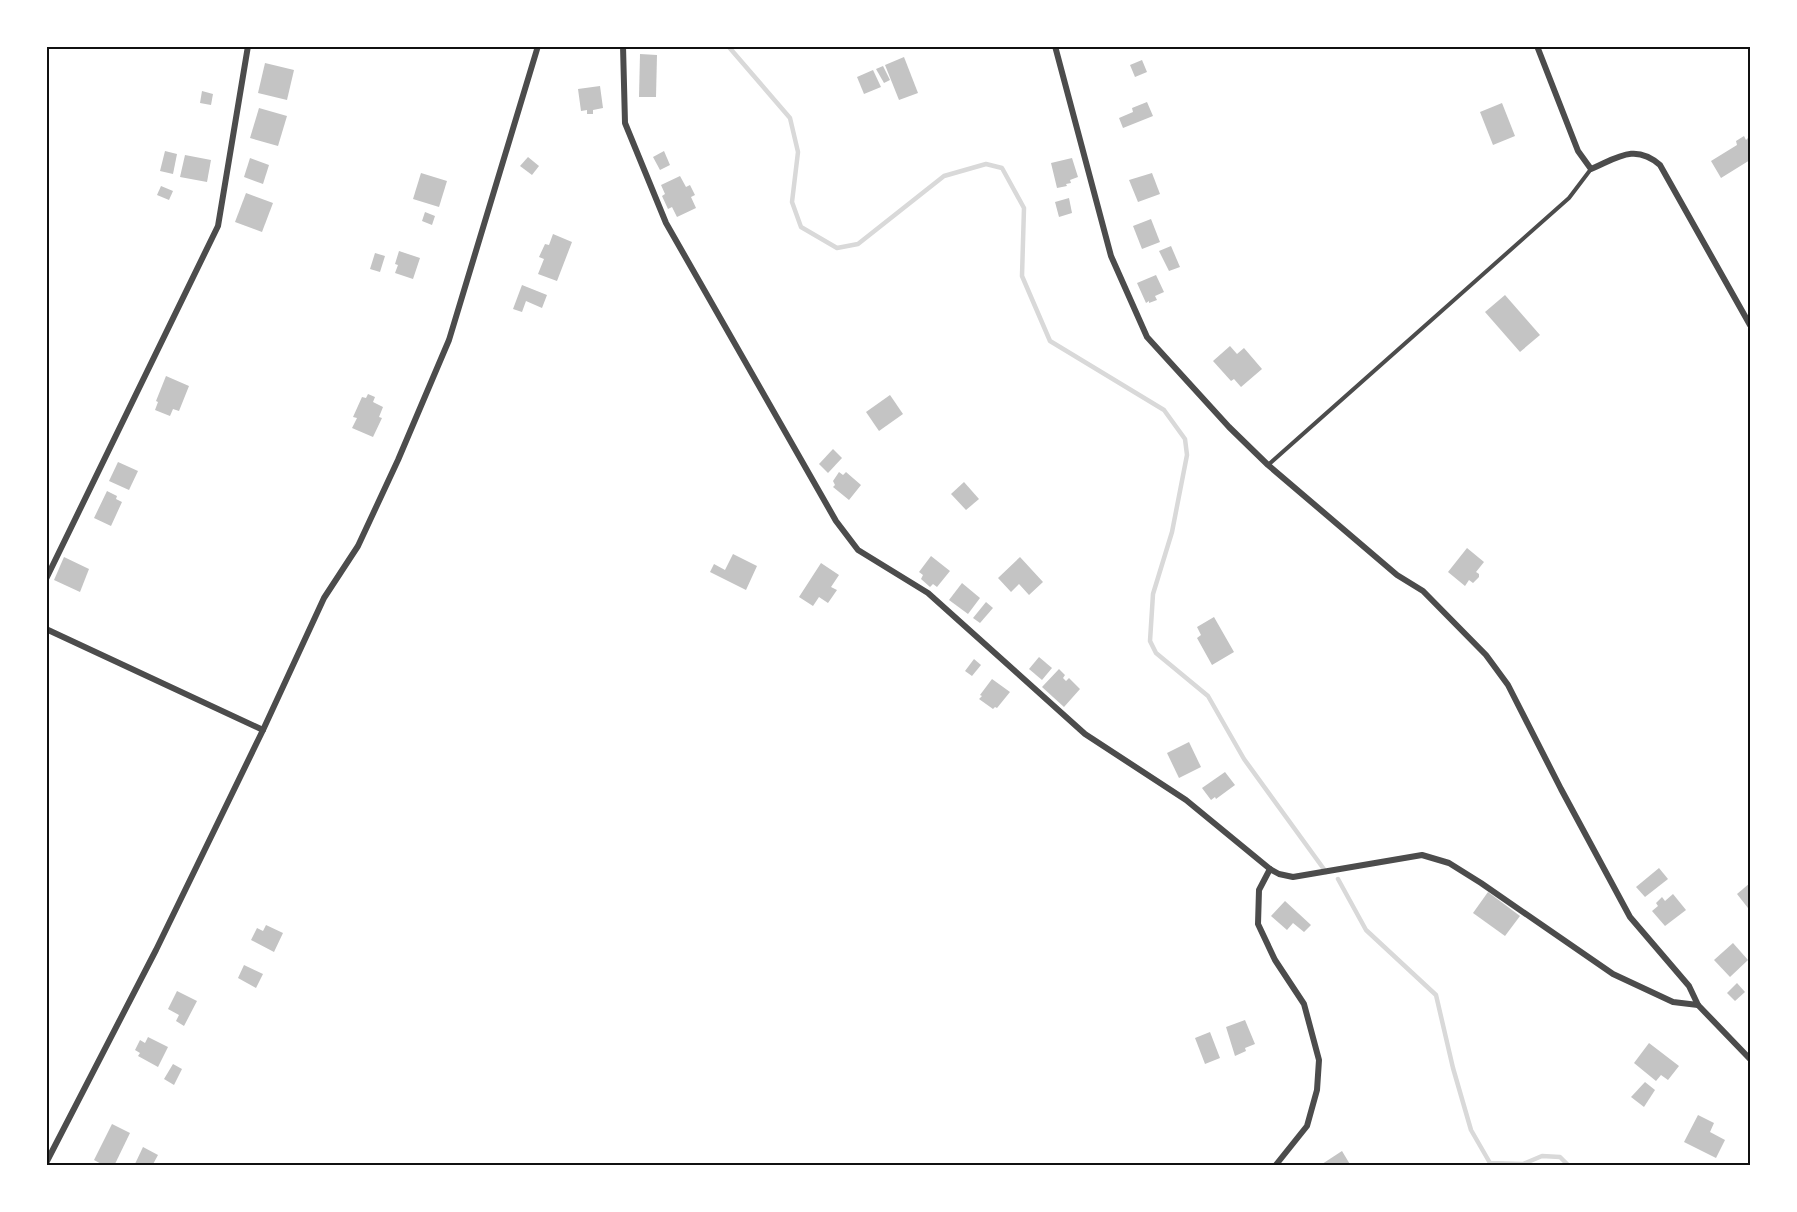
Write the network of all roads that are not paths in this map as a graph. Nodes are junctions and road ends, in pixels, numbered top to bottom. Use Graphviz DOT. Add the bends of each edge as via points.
graph roads {
  1 [pos="248,46"];
  2 [pos="538,46"];
  3 [pos="623,46"];
  4 [pos="1055,46"];
  5 [pos="1537,46"];
  6 [pos="1591,169"];
  7 [pos="1750,325"];
  8 [pos="1268,465"];
  9 [pos="46,579"];
  10 [pos="46,629"];
  11 [pos="263,730"];
  12 [pos="1270,869"];
  13 [pos="1698,1005"];
  14 [pos="1750,1059"];
  15 [pos="46,1163"];
  16 [pos="1275,1166"];
  1 -- 9 [label="street" via="218,226"];
  2 -- 11 [label="street" via="449,340 358,546 324,597"];
  3 -- 12 [label="street" via="625,123 666,223 836,520 858,550 928,593 1084,734 1186,800"];
  4 -- 8 [label="street" via="1111,256 1147,337"];
  5 -- 6 [label="street" via="1578,151"];
  6 -- 7 [label="street" via="1630,153 1642,153 1660,165"];
  6 -- 8 [label="lane" via="1569,198"];
  8 -- 13 [label="street" via="1397,575 1423,591 1486,655 1508,685 1630,917 1689,986"];
  10 -- 11 [label="street"];
  11 -- 15 [label="street"];
  12 -- 13 [label="street" via="1293,877 1422,855 1449,863 1613,974 1673,1002"];
  12 -- 16 [label="street" via="1259,890 1258,924 1275,960 1304,1004 1319,1060 1317,1090 1307,1126"];
  13 -- 14 [label="street"];
}
